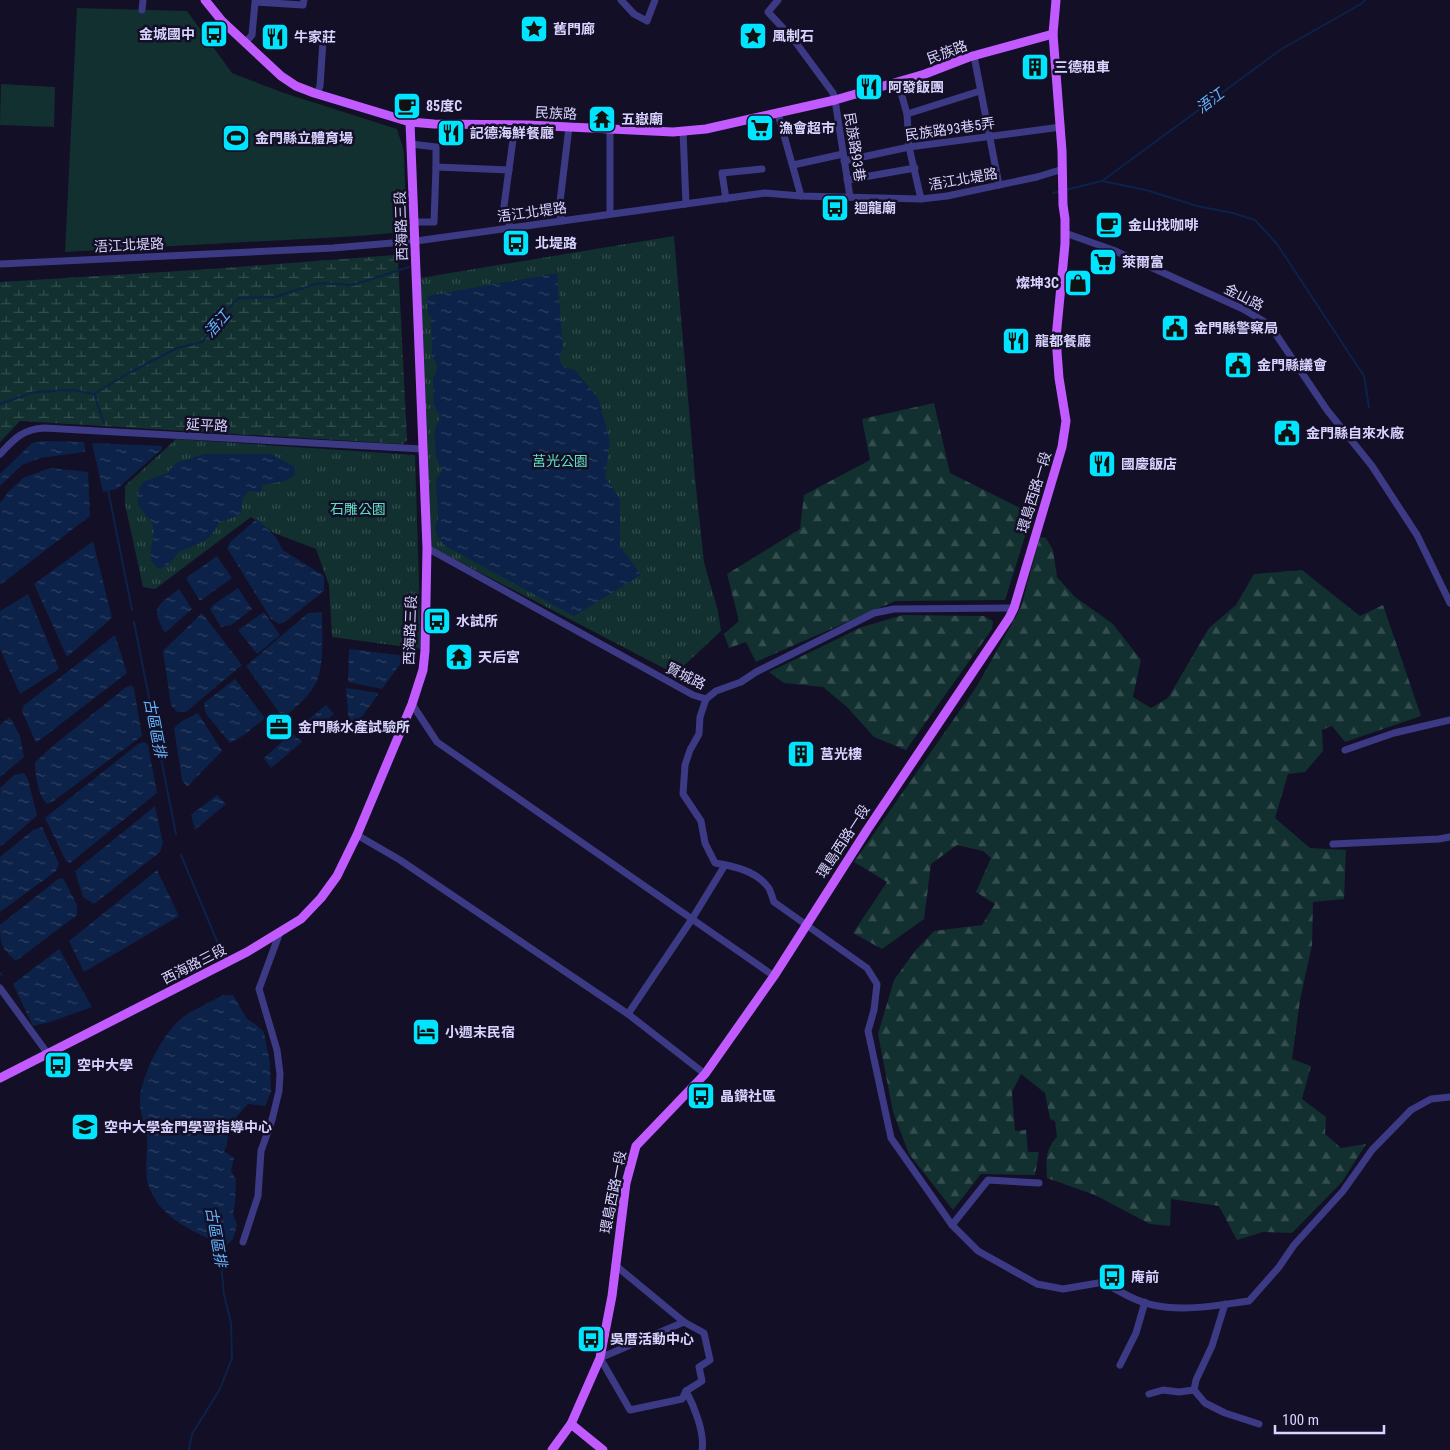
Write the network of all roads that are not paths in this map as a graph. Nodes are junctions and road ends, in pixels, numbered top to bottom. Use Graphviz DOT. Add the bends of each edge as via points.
graph roads {
  1 [pos="143,0"];
  2 [pos="204,0"];
  3 [pos="304,0"];
  4 [pos="621,0"];
  5 [pos="655,0"];
  6 [pos="778,0"];
  7 [pos="1056,0"];
  8 [pos="255,1"];
  9 [pos="142,10"];
  10 [pos="1053,34"];
  11 [pos="323,41"];
  12 [pos="245,43"];
  13 [pos="974,56"];
  14 [pos="898,82"];
  15 [pos="980,91"];
  16 [pos="317,94"];
  17 [pos="834,96"];
  18 [pos="778,114"];
  19 [pos="907,114"];
  20 [pos="410,122"];
  21 [pos="515,124"];
  22 [pos="569,127"];
  23 [pos="1061,127"];
  24 [pos="610,129"];
  25 [pos="683,131"];
  26 [pos="990,136"];
  27 [pos="411,144"];
  28 [pos="909,147"];
  29 [pos="844,157"];
  30 [pos="793,165"];
  31 [pos="436,167"];
  32 [pos="915,168"];
  33 [pos="762,169"];
  34 [pos="1063,169"];
  35 [pos="509,170"];
  36 [pos="847,180"];
  37 [pos="999,185"];
  38 [pos="801,196"];
  39 [pos="850,197"];
  40 [pos="726,199"];
  41 [pos="921,199"];
  42 [pos="686,204"];
  43 [pos="610,214"];
  44 [pos="562,221"];
  45 [pos="415,222"];
  46 [pos="510,227"];
  47 [pos="1065,233"];
  48 [pos="416,241"];
  49 [pos="0,264"];
  50 [pos="422,449"];
  51 [pos="0,454"];
  52 [pos="427,548"];
  53 [pos="1450,604"];
  54 [pos="1014,608"];
  55 [pos="706,699"];
  56 [pos="412,704"];
  57 [pos="1450,720"];
  58 [pos="1346,750"];
  59 [pos="357,835"];
  60 [pos="1450,837"];
  61 [pos="1333,844"];
  62 [pos="725,865"];
  63 [pos="692,919"];
  64 [pos="806,925"];
  65 [pos="280,932"];
  66 [pos="774,976"];
  67 [pos="0,988"];
  68 [pos="628,1014"];
  69 [pos="48,1054"];
  70 [pos="705,1074"];
  71 [pos="0,1078"];
  72 [pos="1450,1097"];
  73 [pos="1039,1183"];
  74 [pos="952,1225"];
  75 [pos="243,1242"];
  76 [pos="615,1265"];
  77 [pos="1145,1302"];
  78 [pos="1225,1304"];
  79 [pos="684,1322"];
  80 [pos="600,1358"];
  81 [pos="1120,1365"];
  82 [pos="1194,1390"];
  83 [pos="686,1391"];
  84 [pos="1149,1394"];
  85 [pos="571,1424"];
  86 [pos="1259,1424"];
  87 [pos="552,1450"];
  88 [pos="603,1450"];
  89 [pos="702,1450"];
  1 -- 9 [label="street"];
  2 -- 12 [label="main road, 民族路"];
  3 -- 8 [label="street" via="303,5"];
  4 -- 5 [label="street" via="634,14 647,21"];
  6 -- 17 [label="street" via="768,12 794,40"];
  7 -- 10 [label="main road"];
  8 -- 12 [label="street" via="252,35"];
  10 -- 13 [label="main road, 民族路"];
  10 -- 23 [label="main road"];
  11 -- 16 [label="street"];
  12 -- 16 [label="main road, 民族路" via="289,83"];
  13 -- 14 [label="main road, 民族路"];
  13 -- 15 [label="street"];
  14 -- 17 [label="main road, 民族路"];
  14 -- 19 [label="street"];
  15 -- 19 [label="street"];
  15 -- 26 [label="street"];
  16 -- 20 [label="main road, 民族路"];
  17 -- 18 [label="main road, 民族路"];
  17 -- 29 [label="street, 民族路93巷"];
  18 -- 25 [label="main road, 民族路"];
  18 -- 30 [label="street"];
  19 -- 28 [label="street"];
  20 -- 21 [label="main road, 民族路"];
  20 -- 27 [label="main road, 西海路三段"];
  21 -- 22 [label="main road, 民族路"];
  21 -- 35 [label="street"];
  22 -- 24 [label="main road, 民族路"];
  22 -- 44 [label="street" via="559,210"];
  23 -- 26 [label="street, 民族路93巷5弄"];
  23 -- 34 [label="main road"];
  24 -- 25 [label="main road, 民族路"];
  24 -- 43 [label="street"];
  25 -- 42 [label="street"];
  26 -- 28 [label="street, 民族路93巷5弄"];
  26 -- 37 [label="street"];
  27 -- 31 [label="street" via="436,147"];
  27 -- 45 [label="main road, 西海路三段"];
  28 -- 29 [label="street, 民族路93巷5弄"];
  28 -- 32 [label="street"];
  29 -- 30 [label="street, 民族路93巷5弄"];
  29 -- 36 [label="street, 民族路93巷"];
  30 -- 38 [label="street"];
  31 -- 35 [label="street"];
  31 -- 45 [label="street" via="434,222"];
  32 -- 36 [label="street"];
  32 -- 41 [label="street"];
  33 -- 40 [label="street" via="722,173"];
  34 -- 37 [label="street, 浯江北堤路"];
  34 -- 47 [label="main road, 環島西路一段"];
  35 -- 46 [label="street" via="504,206"];
  36 -- 39 [label="street, 民族路93巷"];
  37 -- 41 [label="street, 浯江北堤路"];
  38 -- 39 [label="street, 浯江北堤路"];
  38 -- 40 [label="street, 浯江北堤路" via="765,193"];
  39 -- 41 [label="street, 浯江北堤路"];
  40 -- 42 [label="street, 浯江北堤路"];
  42 -- 43 [label="street, 浯江北堤路"];
  43 -- 44 [label="street, 浯江北堤路"];
  44 -- 46 [label="street, 浯江北堤路"];
  45 -- 48 [label="main road, 西海路三段"];
  46 -- 48 [label="street, 浯江北堤路"];
  47 -- 53 [label="street, 金山路" via="1122,254 1265,322 1327,410 1372,466 1416,535"];
  47 -- 54 [label="main road, 環島西路一段" via="1056,338 1066,428"];
  48 -- 49 [label="street, 浯江北堤路"];
  48 -- 50 [label="main road, 西海路三段"];
  50 -- 51 [label="street, 延平路" via="36,428 22,432"];
  50 -- 52 [label="main road, 西海路三段"];
  52 -- 55 [label="street, 賢城路"];
  52 -- 56 [label="main road, 西海路三段" via="423,670"];
  54 -- 55 [label="street" via="894,608 874,613 741,682 716,691"];
  54 -- 64 [label="main road, 環島西路一段"];
  55 -- 62 [label="street, 賢城路" via="699,734 685,765 683,794 700,821 705,843 715,863"];
  56 -- 59 [label="main road, 西海路三段"];
  56 -- 63 [label="street" via="437,742"];
  57 -- 58 [label="street" via="1394,733"];
  59 -- 65 [label="main road, 西海路三段" via="321,898 301,919"];
  59 -- 68 [label="street" via="400,860"];
  60 -- 61 [label="street"];
  62 -- 63 [label="street"];
  62 -- 64 [label="street, 賢城路" via="736,866 756,876 769,887 774,902"];
  63 -- 66 [label="street"];
  63 -- 68 [label="street"];
  64 -- 66 [label="main road, 環島西路一段"];
  64 -- 74 [label="street, 賢城路" via="867,968 877,984 868,1031 891,1138"];
  65 -- 69 [label="main road, 西海路三段"];
  65 -- 75 [label="street" via="259,989 277,1050 279,1091 261,1151 258,1196"];
  66 -- 70 [label="main road, 環島西路一段"];
  67 -- 69 [label="street"];
  68 -- 70 [label="street"];
  69 -- 71 [label="main road, 西海路三段"];
  70 -- 76 [label="main road, 環島西路一段" via="636,1146 626,1184"];
  72 -- 78 [label="street, 賢城路" via="1431,1099 1411,1110 1372,1150 1343,1191 1249,1300"];
  73 -- 74 [label="street" via="988,1180"];
  74 -- 77 [label="street, 賢城路" via="978,1251 1037,1284 1063,1289 1104,1282"];
  76 -- 79 [label="street"];
  76 -- 80 [label="main road, 環島西路一段"];
  77 -- 78 [label="street, 賢城路" via="1184,1308"];
  77 -- 81 [label="street" via="1136,1333"];
  78 -- 82 [label="street"];
  79 -- 80 [label="street"];
  79 -- 83 [label="street" via="704,1332 710,1360 699,1367 702,1381"];
  80 -- 83 [label="street" via="630,1410 682,1399"];
  80 -- 85 [label="main road, 環島西路一段"];
  82 -- 84 [label="street" via="1163,1390"];
  82 -- 86 [label="street" via="1205,1403"];
  83 -- 89 [label="street" via="693,1404"];
  85 -- 87 [label="main road, 環島西路一段"];
  85 -- 88 [label="main road"];
}
